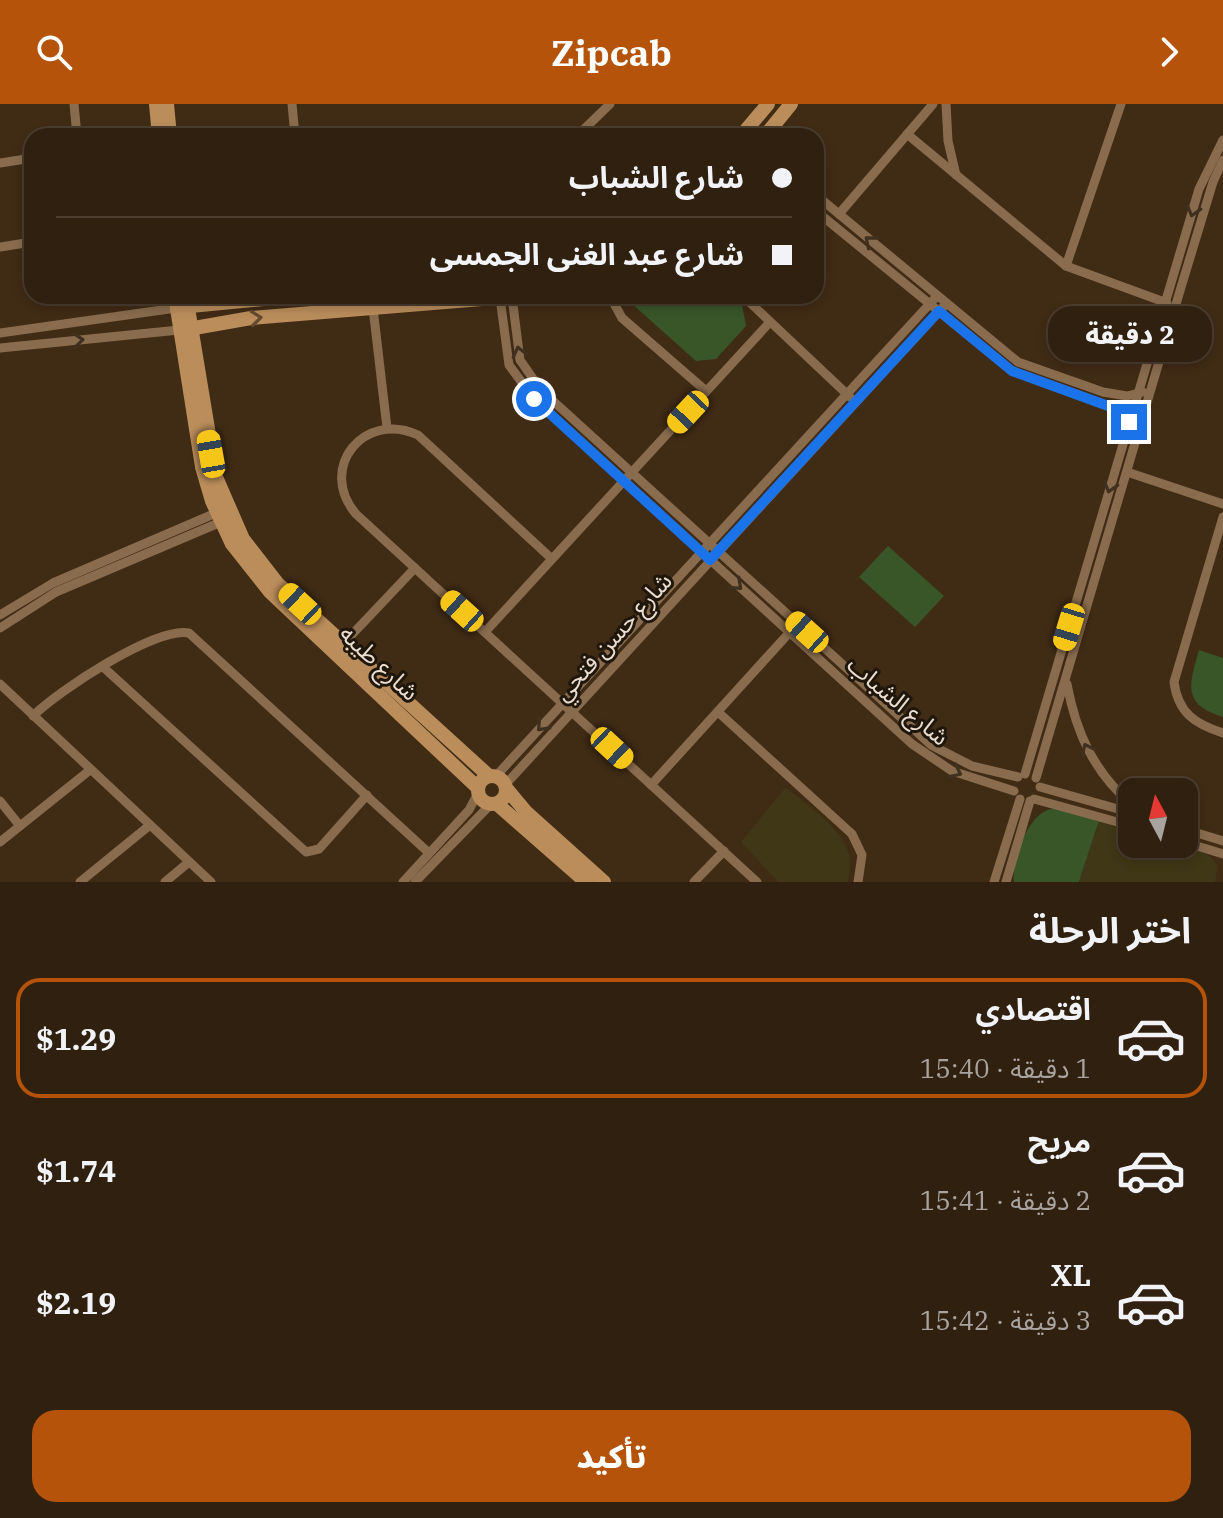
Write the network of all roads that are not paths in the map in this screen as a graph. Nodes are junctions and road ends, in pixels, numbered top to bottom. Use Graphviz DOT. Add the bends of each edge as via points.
graph roads {
  1 [pos="74,104"];
  2 [pos="156,104"];
  3 [pos="167,104"];
  4 [pos="292,104"];
  5 [pos="610,104"];
  6 [pos="768,104"];
  7 [pos="791,104"];
  8 [pos="933,104"];
  9 [pos="946,104"];
  10 [pos="1121,104"];
  11 [pos="76,128"];
  12 [pos="158,128"];
  13 [pos="169,128"];
  14 [pos="294,128"];
  15 [pos="585,128"];
  16 [pos="748,128"];
  17 [pos="772,128"];
  18 [pos="907,134"];
  19 [pos="1223,140"];
  20 [pos="24,159"];
  21 [pos="1223,160"];
  22 [pos="0,163"];
  23 [pos="956,175"];
  24 [pos="824,202"];
  25 [pos="839,214"];
  26 [pos="824,217"];
  27 [pos="24,243"];
  28 [pos="0,247"];
  29 [pos="1066,266"];
  30 [pos="933,301"];
  31 [pos="1167,303"];
  32 [pos="164,304"];
  33 [pos="181,304"];
  34 [pos="421,304"];
  35 [pos="506,304"];
  36 [pos="508,304"];
  37 [pos="614,304"];
  38 [pos="751,304"];
  39 [pos="373,308"];
  40 [pos="942,308"];
  41 [pos="770,322"];
  42 [pos="184,330"];
  43 [pos="0,333"];
  44 [pos="0,348"];
  45 [pos="1150,390"];
  46 [pos="706,391"];
  47 [pos="847,394"];
  48 [pos="1138,394"];
  49 [pos="856,402"];
  50 [pos="1129,422"];
  51 [pos="387,428"];
  52 [pos="1137,434"];
  53 [pos="632,472"];
  54 [pos="1127,472"];
  55 [pos="624,481"];
  56 [pos="1223,504"];
  57 [pos="219,517"];
  58 [pos="1223,517"];
  59 [pos="710,544"];
  60 [pos="718,552"];
  61 [pos="701,553"];
  62 [pos="552,559"];
  63 [pos="710,560"];
  64 [pos="415,568"];
  65 [pos="0,615"];
  66 [pos="0,628"];
  67 [pos="485,632"];
  68 [pos="789,633"];
  69 [pos="343,644"];
  70 [pos="102,666"];
  71 [pos="1066,680"];
  72 [pos="0,684"];
  73 [pos="563,703"];
  74 [pos="572,712"];
  75 [pos="718,712"];
  76 [pos="33,716"];
  77 [pos="1223,733"];
  78 [pos="90,770"];
  79 [pos="1022,776"];
  80 [pos="499,781"];
  81 [pos="1038,783"];
  82 [pos="651,785"];
  83 [pos="478,791"];
  84 [pos="1118,791"];
  85 [pos="367,795"];
  86 [pos="1024,797"];
  87 [pos="0,801"];
  88 [pos="494,804"];
  89 [pos="1118,809"];
  90 [pos="1118,822"];
  91 [pos="150,825"];
  92 [pos="20,826"];
  93 [pos="1198,833"];
  94 [pos="1223,841"];
  95 [pos="0,842"];
  96 [pos="1198,846"];
  97 [pos="724,851"];
  98 [pos="429,853"];
  99 [pos="1223,854"];
  100 [pos="189,862"];
  101 [pos="80,882"];
  102 [pos="165,882"];
  103 [pos="211,882"];
  104 [pos="403,882"];
  105 [pos="415,882"];
  106 [pos="586,882"];
  107 [pos="604,882"];
  108 [pos="694,882"];
  109 [pos="757,882"];
  110 [pos="858,882"];
  111 [pos="994,882"];
  112 [pos="1006,882"];
  1 -- 11 [label="street"];
  2 -- 12 [label="main road"];
  3 -- 13 [label="main road"];
  4 -- 14 [label="street"];
  5 -- 15 [label="street"];
  6 -- 16 [label="main road"];
  7 -- 17 [label="main road"];
  8 -- 18 [label="street"];
  9 -- 23 [label="street"];
  10 -- 29 [label="street"];
  18 -- 23 [label="street"];
  18 -- 25 [label="street"];
  19 -- 31 [label="street, one-way" via="1199,189"];
  20 -- 22 [label="street"];
  21 -- 45 [label="street"];
  23 -- 29 [label="street"];
  24 -- 25 [label="street"];
  30 -- 25 [label="street, one-way"];
  26 -- 30 [label="street"];
  27 -- 28 [label="street"];
  29 -- 31 [label="street"];
  30 -- 40 [label="street"];
  30 -- 47 [label="street, شارع حسن فتحي"];
  31 -- 48 [label="street"];
  32 -- 43 [label="street"];
  33 -- 42 [label="main road, شارع طيبه"];
  34 -- 39 [label="main road"];
  35 -- 55 [label="street, شارع الشباب" via="506,354 519,383"];
  53 -- 36 [label="street, شارع الشباب, one-way" via="529,376"];
  37 -- 46 [label="street" via="622,318"];
  38 -- 41 [label="street"];
  42 -- 39 [label="main road, one-way" via="251,318"];
  39 -- 51 [label="street"];
  40 -- 48 [label="street" via="1035,371 1115,395"];
  40 -- 49 [label="street, شارع حسن فتحي"];
  40 -- 50 [label="street" via="1012,371 1111,407"];
  41 -- 46 [label="street"];
  41 -- 47 [label="street"];
  44 -- 42 [label="street, one-way"];
  42 -- 57 [label="main road, شارع طيبه" via="202,467"];
  42 -- 69 [label="main road, شارع طيبه" via="216,477 232,519 270,576"];
  45 -- 48 [label="street"];
  45 -- 52 [label="street"];
  46 -- 53 [label="street"];
  47 -- 49 [label="street"];
  47 -- 59 [label="street, شارع حسن فتحي"];
  48 -- 50 [label="street"];
  49 -- 60 [label="street, شارع حسن فتحي"];
  50 -- 52 [label="street"];
  50 -- 79 [label="street, one-way"];
  51 -- 62 [label="street" via="408,431 426,442"];
  51 -- 64 [label="street" via="362,438 349,452 342,489 356,514"];
  52 -- 54 [label="street"];
  53 -- 55 [label="street"];
  53 -- 59 [label="street, شارع الشباب"];
  54 -- 56 [label="street"];
  54 -- 71 [label="street"];
  55 -- 61 [label="street, شارع الشباب"];
  55 -- 62 [label="street"];
  57 -- 65 [label="street" via="53,583"];
  57 -- 66 [label="street" via="56,592"];
  57 -- 83 [label="main road, شارع طيبه" via="261,583"];
  58 -- 77 [label="street" via="1174,682 1188,717"];
  59 -- 60 [label="street, شارع الشباب"];
  59 -- 61 [label="street, شارع حسن فتحي"];
  60 -- 63 [label="street, شارع حسن فتحي"];
  60 -- 79 [label="street, شارع الشباب" via="931,745 972,766"];
  61 -- 63 [label="street, شارع الشباب"];
  61 -- 73 [label="street, شارع حسن فتحي"];
  62 -- 67 [label="street"];
  63 -- 68 [label="street, شارع الشباب, one-way"];
  63 -- 74 [label="street, شارع حسن فتحي"];
  64 -- 67 [label="street"];
  64 -- 69 [label="street"];
  67 -- 73 [label="street"];
  68 -- 75 [label="street"];
  68 -- 86 [label="street, شارع الشباب, one-way" via="925,754 967,777"];
  69 -- 80 [label="main road, شارع طيبه"];
  70 -- 76 [label="street" via="59,692"];
  70 -- 85 [label="street" via="172,634 189,633"];
  70 -- 85 [label="street" via="306,852 319,849"];
  71 -- 81 [label="street"];
  84 -- 71 [label="street, one-way" via="1088,752"];
  72 -- 76 [label="street"];
  73 -- 74 [label="street"];
  73 -- 80 [label="street, شارع حسن فتحي, one-way"];
  74 -- 80 [label="street, شارع حسن فتحي"];
  74 -- 82 [label="street"];
  75 -- 82 [label="street"];
  75 -- 110 [label="street" via="852,834 862,855"];
  76 -- 78 [label="street"];
  78 -- 91 [label="street"];
  78 -- 92 [label="street"];
  79 -- 81 [label="street, شارع الشباب"];
  79 -- 86 [label="street"];
  80 -- 83 [label="main road" via="481,780"];
  80 -- 88 [label="main road" via="504,798"];
  80 -- 107 [label="main road, شارع طيبه"];
  81 -- 86 [label="street"];
  81 -- 89 [label="street"];
  82 -- 97 [label="street"];
  83 -- 88 [label="main road" via="483,801"];
  83 -- 98 [label="street" via="469,810"];
  85 -- 98 [label="street"];
  86 -- 90 [label="street, شارع الشباب"];
  86 -- 111 [label="street"];
  86 -- 112 [label="street"];
  87 -- 92 [label="street"];
  88 -- 105 [label="street"];
  88 -- 106 [label="main road"];
  91 -- 100 [label="street"];
  91 -- 101 [label="street"];
  92 -- 95 [label="street"];
  93 -- 94 [label="street"];
  96 -- 99 [label="street"];
  97 -- 108 [label="street"];
  97 -- 109 [label="street"];
  98 -- 104 [label="street"];
  100 -- 102 [label="street"];
  100 -- 103 [label="street"];
}
